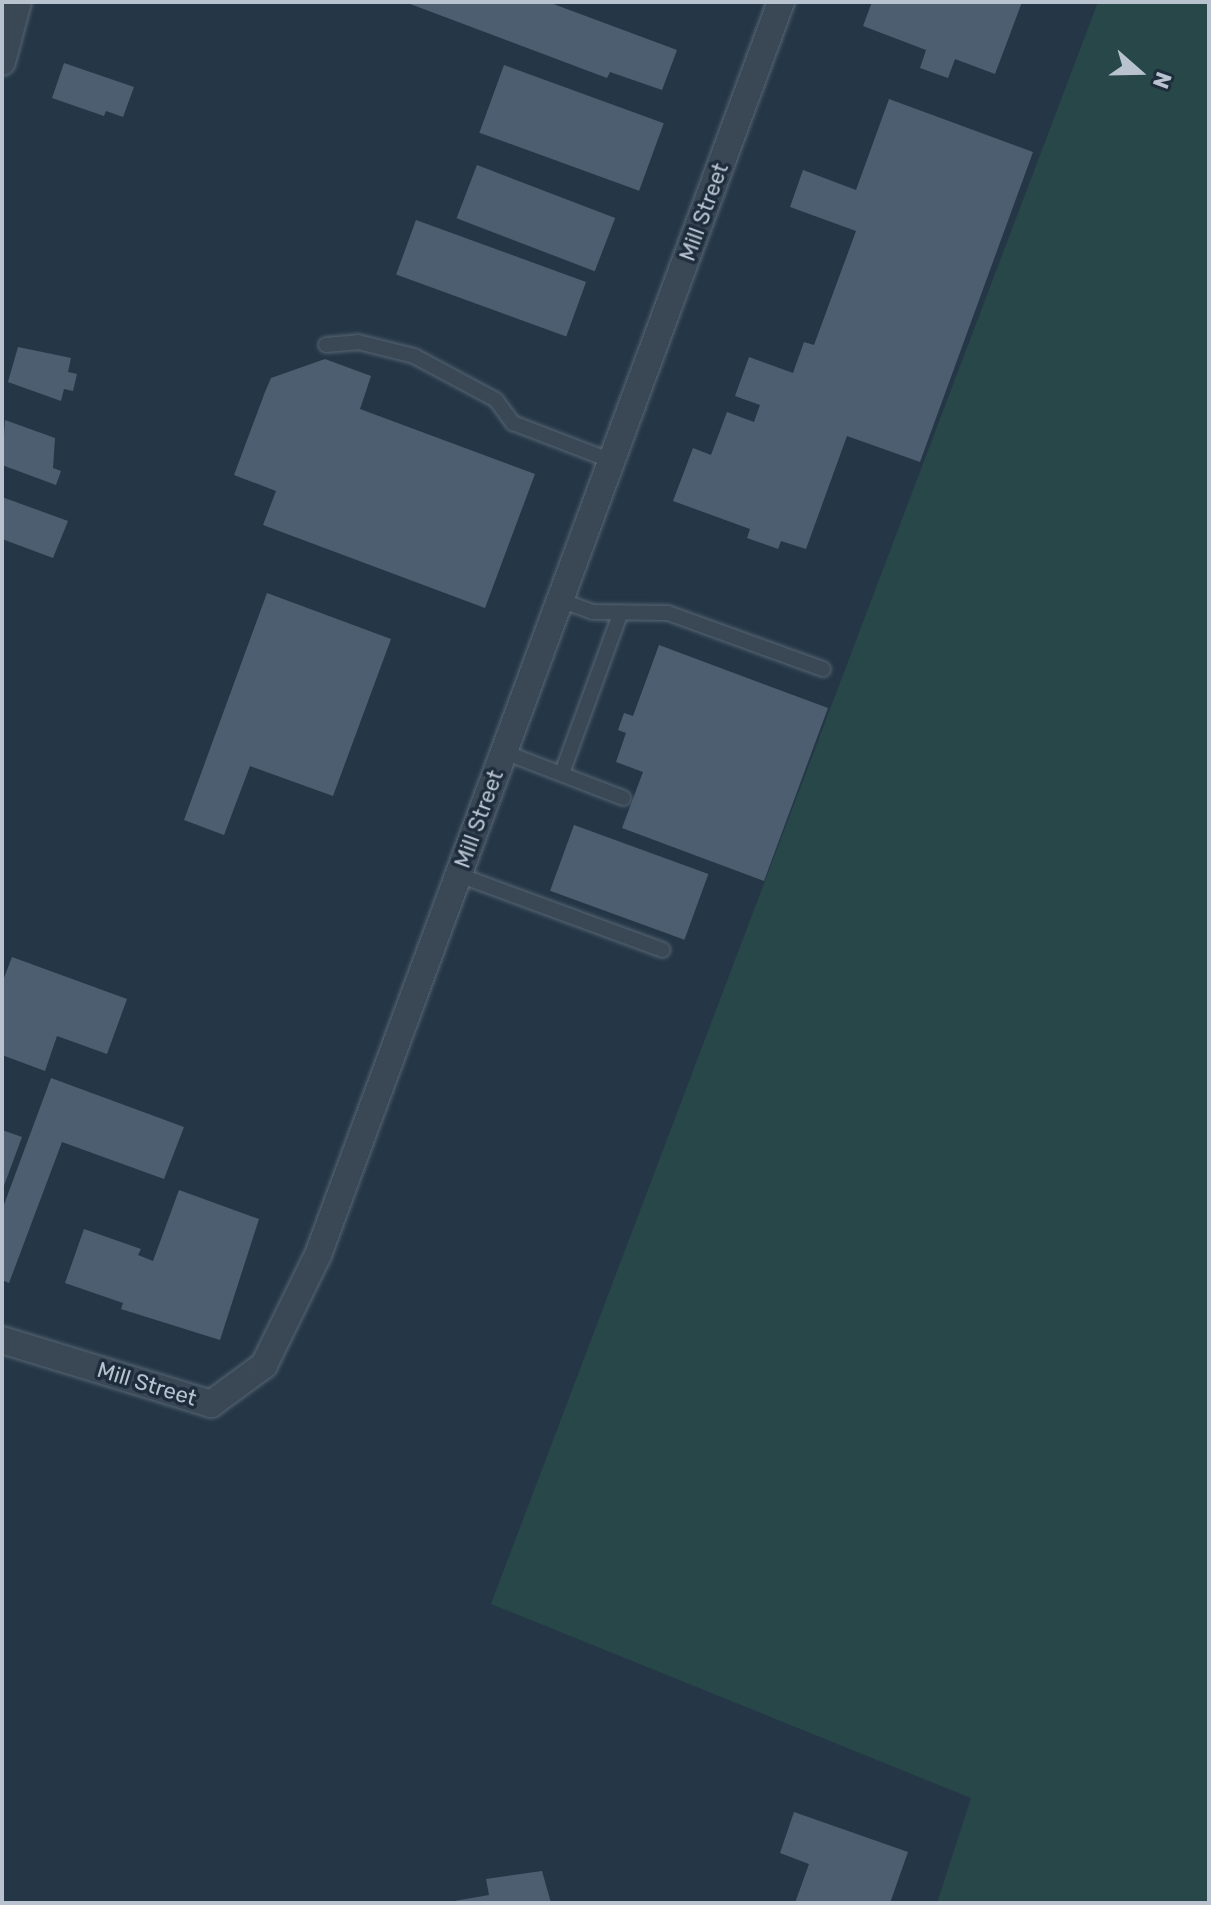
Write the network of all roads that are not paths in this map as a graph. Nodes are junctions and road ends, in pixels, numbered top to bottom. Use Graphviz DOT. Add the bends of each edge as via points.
graph roads {
  1 [pos="18,2"];
  2 [pos="781,2"];
  3 [pos="2,62"];
  4 [pos="326,345"];
  5 [pos="612,461"];
  6 [pos="560,600"];
  7 [pos="621,612"];
  8 [pos="823,669"];
  9 [pos="504,752"];
  10 [pos="562,773"];
  11 [pos="623,798"];
  12 [pos="459,875"];
  13 [pos="663,950"];
  14 [pos="2,1340"];
  1 -- 3 [label="street"];
  2 -- 5 [label="street, Mill Street"];
  4 -- 5 [label="lane" via="358,342 414,356 496,400 513,423"];
  5 -- 6 [label="street, Mill Street"];
  6 -- 7 [label="lane" via="593,612"];
  6 -- 9 [label="street, Mill Street"];
  7 -- 8 [label="lane" via="668,613"];
  7 -- 10 [label="lane"];
  9 -- 10 [label="lane"];
  9 -- 12 [label="street, Mill Street"];
  10 -- 11 [label="lane"];
  12 -- 13 [label="lane"];
  12 -- 14 [label="street, Mill Street" via="318,1255 264,1365 211,1404"];
}
